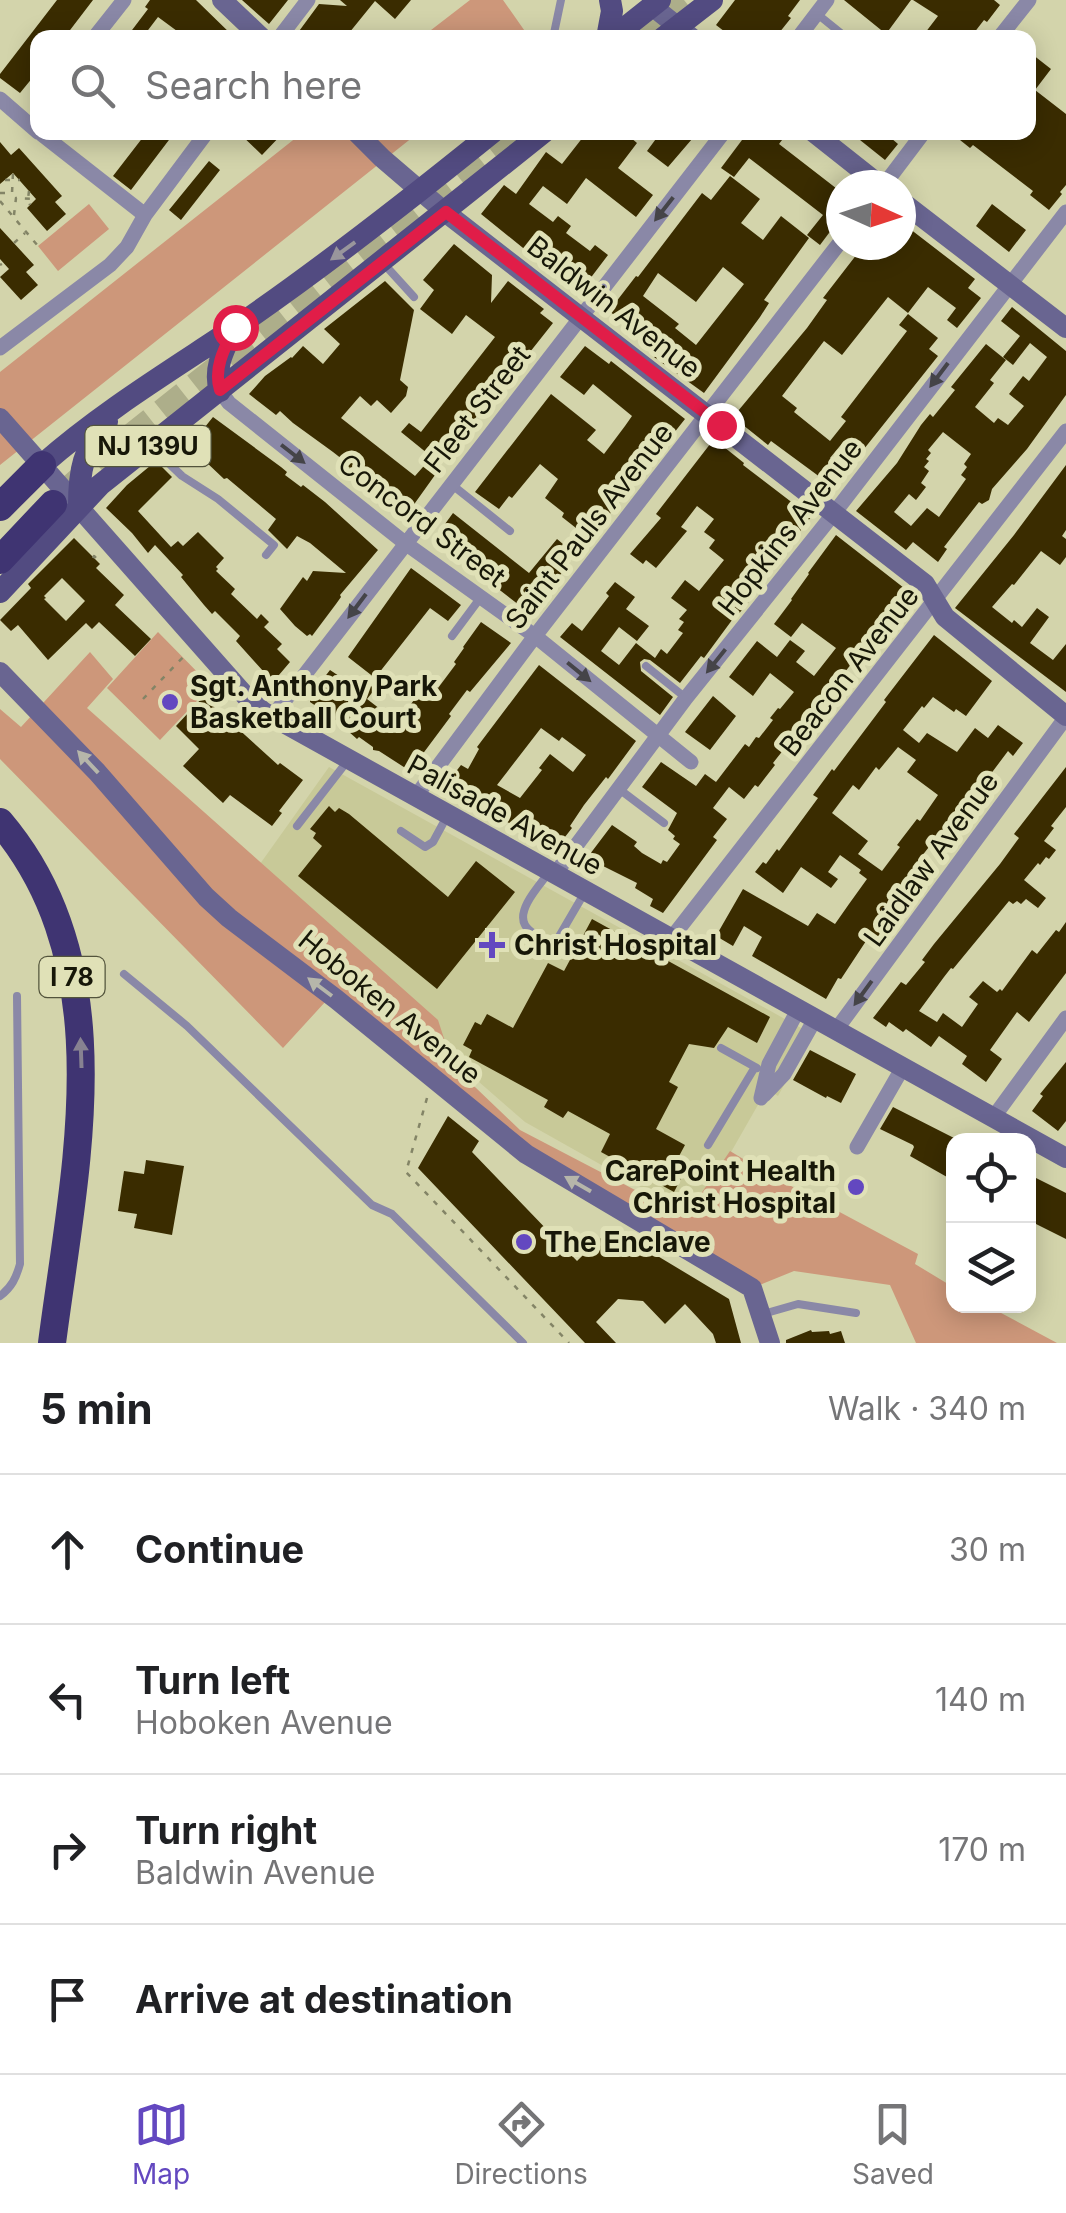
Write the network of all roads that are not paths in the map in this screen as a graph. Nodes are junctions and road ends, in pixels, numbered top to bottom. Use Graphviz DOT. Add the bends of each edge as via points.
graph roads {
  1 [pos="124,0"];
  2 [pos="222,0"];
  3 [pos="308,0"];
  4 [pos="560,0"];
  5 [pos="610,0"];
  6 [pos="712,0"];
  7 [pos="1029,0"];
  8 [pos="652,2"];
  9 [pos="821,7"];
  10 [pos="100,30"];
  11 [pos="254,30"];
  12 [pos="285,30"];
  13 [pos="555,30"];
  14 [pos="611,30"];
  15 [pos="619,30"];
  16 [pos="675,30"];
  17 [pos="682,30"];
  18 [pos="804,30"];
  19 [pos="840,30"];
  20 [pos="1005,30"];
  21 [pos="0,99"];
  22 [pos="30,125"];
  23 [pos="48,140"];
  24 [pos="202,140"];
  25 [pos="364,140"];
  26 [pos="483,140"];
  27 [pos="534,140"];
  28 [pos="718,140"];
  29 [pos="823,140"];
  30 [pos="918,140"];
  31 [pos="862,170"];
  32 [pos="894,170"];
  33 [pos="420,191"];
  34 [pos="446,212"];
  35 [pos="916,212"];
  36 [pos="1066,212"];
  37 [pos="145,215"];
  38 [pos="826,260"];
  39 [pos="382,261"];
  40 [pos="1010,283"];
  41 [pos="414,297"];
  42 [pos="580,316"];
  43 [pos="235,327"];
  44 [pos="1066,328"];
  45 [pos="0,348"];
  46 [pos="220,390"];
  47 [pos="136,392"];
  48 [pos="707,414"];
  49 [pos="0,418"];
  50 [pos="1066,431"];
  51 [pos="150,445"];
  52 [pos="451,484"];
  53 [pos="54,492"];
  54 [pos="0,507"];
  55 [pos="835,512"];
  56 [pos="510,531"];
  57 [pos="0,535"];
  58 [pos="406,542"];
  59 [pos="266,555"];
  60 [pos="0,560"];
  61 [pos="0,592"];
  62 [pos="481,597"];
  63 [pos="936,601"];
  64 [pos="452,636"];
  65 [pos="535,636"];
  66 [pos="646,666"];
  67 [pos="0,672"];
  68 [pos="686,698"];
  69 [pos="1066,716"];
  70 [pos="272,718"];
  71 [pos="658,736"];
  72 [pos="348,759"];
  73 [pos="690,762"];
  74 [pos="619,789"];
  75 [pos="416,796"];
  76 [pos="448,814"];
  77 [pos="0,822"];
  78 [pos="664,824"];
  79 [pos="296,826"];
  80 [pos="402,831"];
  81 [pos="552,873"];
  82 [pos="586,892"];
  83 [pos="670,940"];
  84 [pos="124,974"];
  85 [pos="17,996"];
  86 [pos="806,1015"];
  87 [pos="1066,1018"];
  88 [pos="836,1030"];
  89 [pos="721,1048"];
  90 [pos="903,1068"];
  91 [pos="767,1073"];
  92 [pos="994,1118"];
  93 [pos="708,1145"];
  94 [pos="857,1147"];
  95 [pos="1066,1158"];
  96 [pos="0,1296"];
  97 [pos="762,1314"];
  98 [pos="856,1314"];
  99 [pos="52,1343"];
  100 [pos="523,1343"];
  101 [pos="770,1343"];
  1 -- 10 [label="street"];
  2 -- 11 [label="street"];
  3 -- 12 [label="street"];
  4 -- 13 [label="lane"];
  5 -- 14 [label="main road"];
  6 -- 17 [label="main road"];
  7 -- 20 [label="street"];
  8 -- 15 [label="main road"];
  8 -- 16 [label="street"];
  9 -- 18 [label="street"];
  9 -- 19 [label="lane"];
  21 -- 22 [label="street"];
  23 -- 37 [label="street"];
  24 -- 37 [label="street"];
  25 -- 33 [label="street, Baldwin Avenue"];
  26 -- 33 [label="main road, NJ 139U"];
  27 -- 34 [label="main road, NJ 139U"];
  28 -- 42 [label="street, Fleet Street, one-way"];
  29 -- 31 [label="street"];
  30 -- 32 [label="street"];
  33 -- 34 [label="street, Baldwin Avenue"];
  33 -- 43 [label="main road, NJ 139U, one-way"];
  34 -- 39 [label="main road, NJ 139U"];
  34 -- 42 [label="street, Baldwin Avenue"];
  35 -- 40 [label="street"];
  36 -- 40 [label="street, Hopkins Avenue"];
  37 -- 45 [label="street" via="110,265"];
  38 -- 48 [label="street, Saint Pauls Avenue"];
  39 -- 41 [label="lane"];
  39 -- 46 [label="main road, NJ 139U"];
  40 -- 44 [label="street"];
  40 -- 55 [label="street, Hopkins Avenue, one-way"];
  42 -- 48 [label="street, Baldwin Avenue"];
  42 -- 52 [label="street, Fleet Street"];
  43 -- 46 [label="main road" via="219,364"];
  43 -- 47 [label="main road, NJ 139U"];
  46 -- 51 [label="main road, NJ 139U"];
  46 -- 58 [label="street, Concord Street, one-way"];
  47 -- 53 [label="main road, NJ 139U"];
  47 -- 53 [label="main road" via="99,431 79,477"];
  48 -- 55 [label="street, Baldwin Avenue"];
  48 -- 65 [label="street, Saint Pauls Avenue"];
  49 -- 53 [label="street, Palisade Avenue"];
  50 -- 63 [label="street, Beacon Avenue"];
  51 -- 53 [label="main road, NJ 139U"];
  51 -- 59 [label="lane" via="274,545"];
  52 -- 56 [label="lane"];
  52 -- 58 [label="street, Fleet Street"];
  53 -- 54 [label="highway, NJ 139U"];
  53 -- 57 [label="highway"];
  53 -- 60 [label="highway"];
  53 -- 61 [label="main road, NJ 139U"];
  53 -- 70 [label="street, Palisade Avenue"];
  55 -- 63 [label="street, Baldwin Avenue" via="925,584"];
  55 -- 68 [label="street, Hopkins Avenue, one-way"];
  58 -- 62 [label="street, Concord Street"];
  58 -- 70 [label="street, Fleet Street, one-way"];
  62 -- 64 [label="lane"];
  62 -- 65 [label="street, Concord Street"];
  63 -- 69 [label="street, Baldwin Avenue" via="945,618"];
  63 -- 83 [label="street, Beacon Avenue"];
  65 -- 71 [label="street, Concord Street, one-way"];
  65 -- 75 [label="street, Saint Pauls Avenue"];
  66 -- 68 [label="lane"];
  97 -- 67 [label="street, Hoboken Avenue, one-way" via="752,1288 526,1154 229,918"];
  68 -- 71 [label="street, Hopkins Avenue"];
  69 -- 88 [label="street, Laidlaw Avenue, one-way"];
  70 -- 72 [label="street, Palisade Avenue"];
  71 -- 73 [label="street, Concord Street"];
  71 -- 74 [label="street, Hopkins Avenue"];
  72 -- 75 [label="street, Palisade Avenue"];
  72 -- 79 [label="lane"];
  74 -- 78 [label="lane"];
  74 -- 81 [label="street, Hopkins Avenue"];
  75 -- 76 [label="street, Palisade Avenue"];
  76 -- 80 [label="lane" via="425,847"];
  76 -- 81 [label="street, Palisade Avenue"];
  99 -- 77 [label="highway, I 78, one-way" via="79,1131 80,1032 53,911"];
  81 -- 82 [label="street, Palisade Avenue"];
  81 -- 82 [label="lane" via="526,906 523,922 554,945"];
  82 -- 83 [label="street, Palisade Avenue"];
  83 -- 86 [label="street, Palisade Avenue"];
  84 -- 100 [label="lane" via="372,1205 392,1214"];
  85 -- 96 [label="lane" via="20,1264"];
  86 -- 88 [label="street, Palisade Avenue"];
  86 -- 91 [label="street"];
  87 -- 92 [label="street"];
  88 -- 90 [label="street, Palisade Avenue"];
  89 -- 91 [label="lane"];
  90 -- 92 [label="street, Palisade Avenue"];
  90 -- 94 [label="street"];
  91 -- 93 [label="lane"];
  92 -- 95 [label="street, Palisade Avenue"];
  97 -- 98 [label="lane" via="798,1304"];
  97 -- 101 [label="street, Hoboken Avenue"];
}
